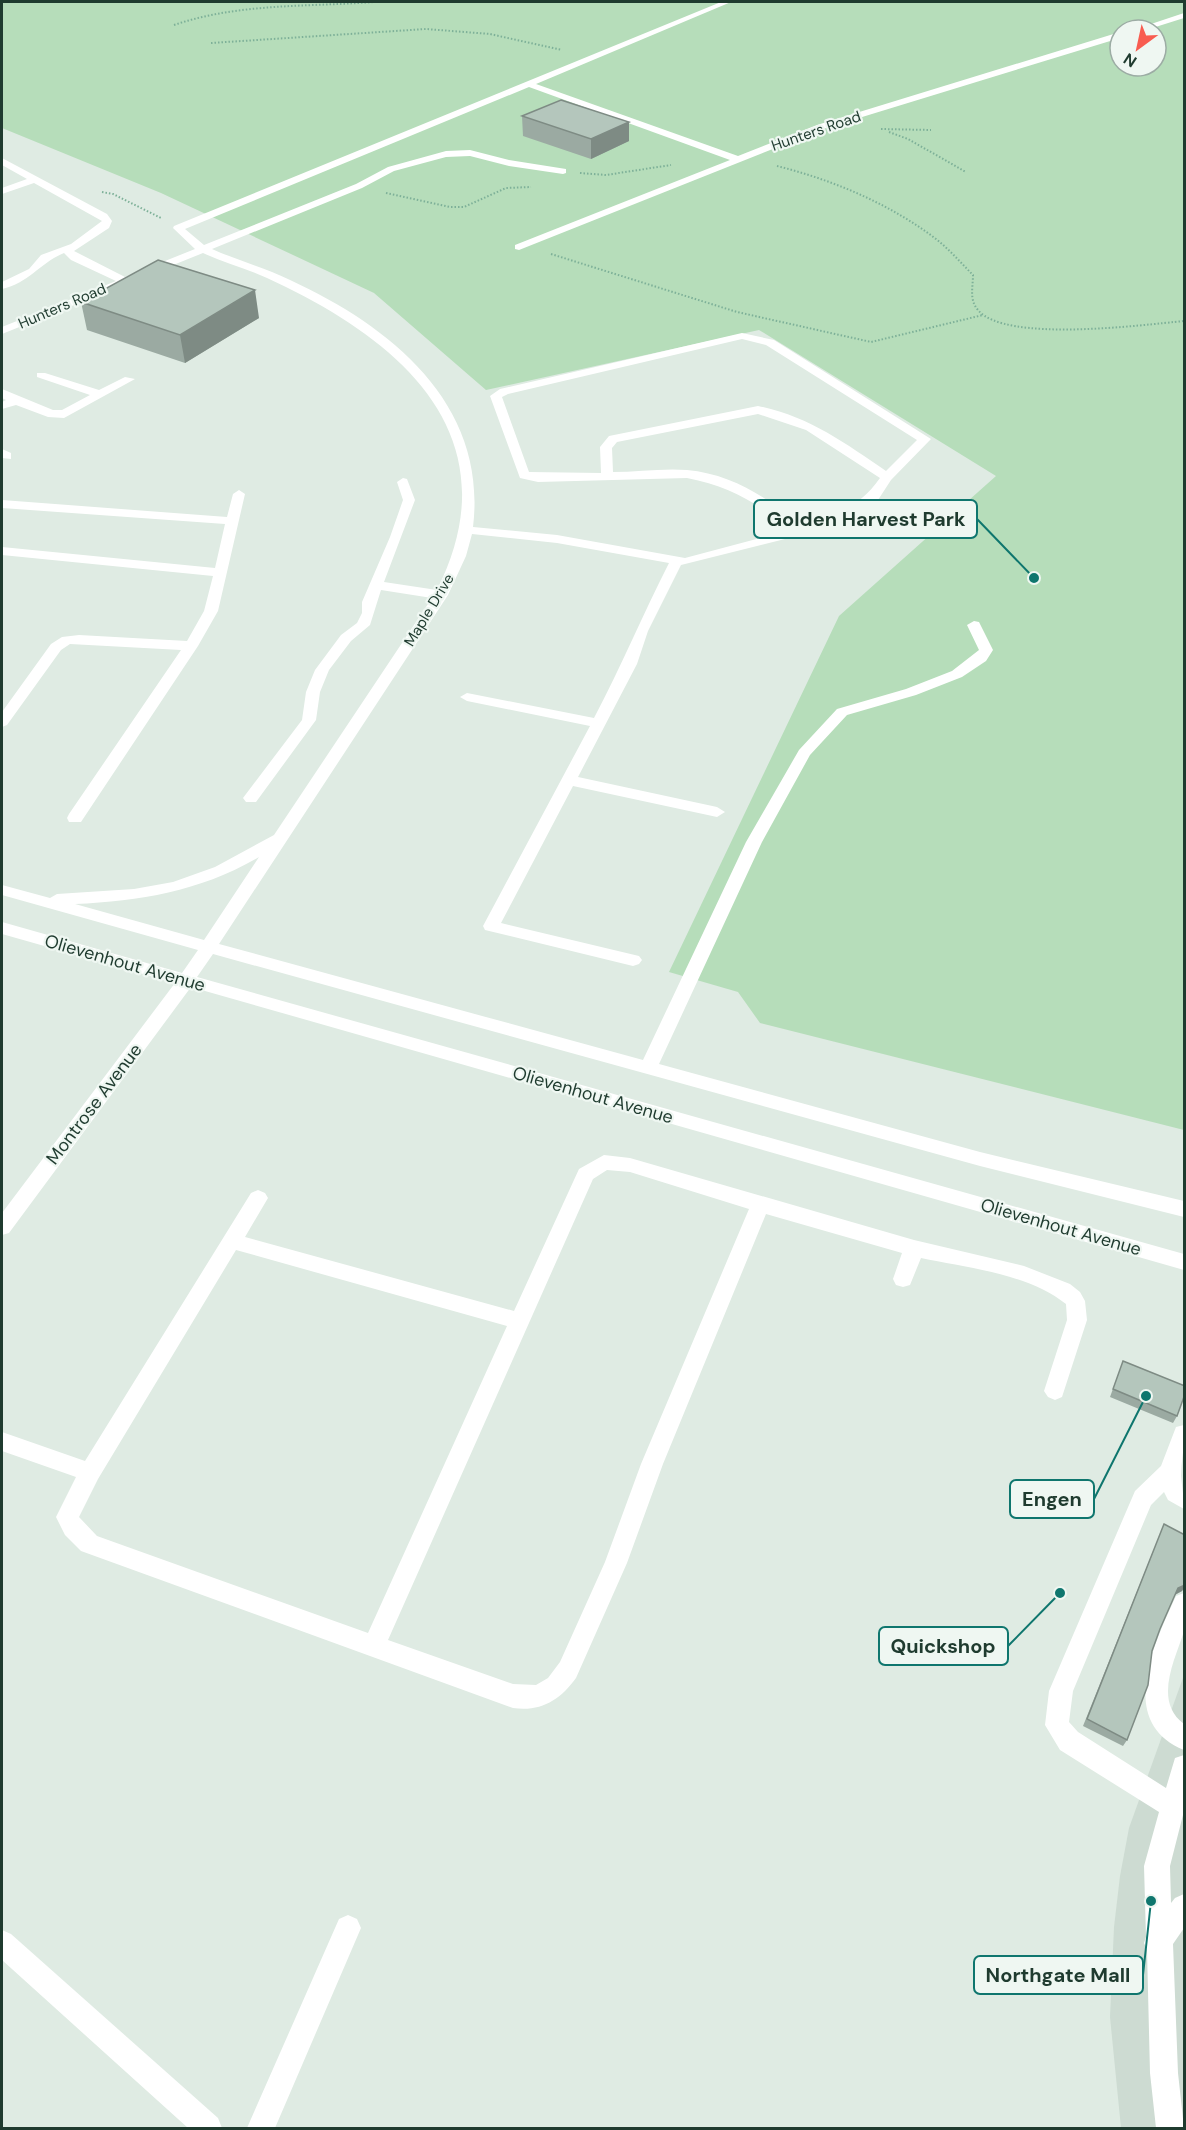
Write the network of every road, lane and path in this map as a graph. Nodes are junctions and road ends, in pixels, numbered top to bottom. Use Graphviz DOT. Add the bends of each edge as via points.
graph roads {
  1 [pos="270,2"];
  2 [pos="359,2"];
  3 [pos="374,2"];
  4 [pos="727,2"];
  5 [pos="356,4"];
  6 [pos="196,13"];
  7 [pos="1185,15"];
  8 [pos="1168,20"];
  9 [pos="174,25"];
  10 [pos="1108,39"];
  11 [pos="211,43"];
  12 [pos="595,57"];
  13 [pos="529,84"];
  14 [pos="882,129"];
  15 [pos="737,159"];
  16 [pos="2,161"];
  17 [pos="673,165"];
  18 [pos="563,171"];
  19 [pos="966,172"];
  20 [pos="35,179"];
  21 [pos="359,186"];
  22 [pos="536,187"];
  23 [pos="2,191"];
  24 [pos="70,247"];
  25 [pos="519,247"];
  26 [pos="202,248"];
  27 [pos="124,281"];
  28 [pos="2,286"];
  29 [pos="984,315"];
  30 [pos="1185,321"];
  31 [pos="2,331"];
  32 [pos="41,375"];
  33 [pos="129,379"];
  34 [pos="2,393"];
  35 [pos="100,395"];
  36 [pos="16,401"];
  37 [pos="2,406"];
  38 [pos="887,477"];
  39 [pos="607,478"];
  40 [pos="403,482"];
  41 [pos="239,494"];
  42 [pos="2,504"];
  43 [pos="233,521"];
  44 [pos="467,530"];
  45 [pos="800,531"];
  46 [pos="2,551"];
  47 [pos="676,563"];
  48 [pos="221,573"];
  49 [pos="376,585"];
  50 [pos="441,595"];
  51 [pos="974,625"];
  52 [pos="191,646"];
  53 [pos="466,697"];
  54 [pos="2,722"];
  55 [pos="599,723"];
  56 [pos="569,780"];
  57 [pos="251,798"];
  58 [pos="717,812"];
  59 [pos="75,819"];
  60 [pos="284,835"];
  61 [pos="2,890"];
  62 [pos="43,901"];
  63 [pos="2,928"];
  64 [pos="209,948"];
  65 [pos="633,960"];
  66 [pos="186,981"];
  67 [pos="649,1067"];
  68 [pos="258,1198"];
  69 [pos="760,1204"];
  70 [pos="1185,1209"];
  71 [pos="2,1227"];
  72 [pos="232,1241"];
  73 [pos="914,1248"];
  74 [pos="1185,1263"];
  75 [pos="903,1279"];
  76 [pos="520,1322"];
  77 [pos="1055,1391"];
  78 [pos="1185,1434"];
  79 [pos="2,1442"];
  80 [pos="90,1472"];
  81 [pos="1169,1473"];
  82 [pos="1185,1499"];
  83 [pos="1185,1604"];
  84 [pos="374,1645"];
  85 [pos="1185,1738"];
  86 [pos="1185,1767"];
  87 [pos="1172,1806"];
  88 [pos="1185,1907"];
  89 [pos="348,1928"];
  90 [pos="2,1943"];
  91 [pos="1157,1943"];
  92 [pos="208,2128"];
  93 [pos="261,2128"];
  94 [pos="1170,2128"];
  1 -- 5 [label="path"];
  2 -- 5 [label="path"];
  3 -- 5 [label="path"];
  4 -- 12 [label="street"];
  6 -- 9 [label="path"];
  7 -- 8 [label="street"];
  10 -- 15 [label="street, Hunters Road" via="820,127"];
  11 -- 12 [label="path" via="426,29 490,34"];
  12 -- 13 [label="street"];
  13 -- 15 [label="street"];
  13 -- 26 [label="street" via="178,228"];
  14 -- 19 [label="path"];
  15 -- 25 [label="street, Hunters Road"];
  15 -- 29 [label="path" via="805,174 894,214 937,240 973,275 972,301"];
  16 -- 20 [label="street"];
  17 -- 18 [label="path" via="606,175"];
  18 -- 21 [label="street, Hunters Road" via="471,153 446,154 391,169"];
  20 -- 23 [label="street"];
  20 -- 24 [label="street" via="107,221 101,229"];
  21 -- 22 [label="path" via="450,207 478,203 506,188"];
  21 -- 26 [label="street, Hunters Road"];
  24 -- 27 [label="street" via="69,254 75,258"];
  24 -- 28 [label="street" via="45,257 33,271"];
  25 -- 29 [label="path" via="585,262 737,312 871,342"];
  26 -- 27 [label="street, Hunters Road"];
  26 -- 44 [label="street, Maple Drive" via="274,277 350,318 378,336 433,388 461,445 467,486"];
  27 -- 31 [label="street, Hunters Road"];
  29 -- 30 [label="path" via="1009,327 1096,329"];
  32 -- 35 [label="street"];
  33 -- 35 [label="street"];
  34 -- 36 [label="street"];
  35 -- 36 [label="street" via="57,415"];
  36 -- 37 [label="street"];
  38 -- 39 [label="street" via="811,427 758,410 614,439 606,447"];
  38 -- 39 [label="street" via="922,443 922,435 770,342 742,336 626,361 496,396 524,475"];
  38 -- 45 [label="street" via="861,507"];
  39 -- 45 [label="street" via="687,474 712,479 752,493"];
  40 -- 49 [label="street" via="409,500"];
  41 -- 43 [label="street"];
  42 -- 43 [label="street"];
  43 -- 48 [label="street"];
  44 -- 47 [label="street" via="557,539"];
  44 -- 50 [label="street, Maple Drive"];
  45 -- 47 [label="street"];
  46 -- 48 [label="street"];
  47 -- 55 [label="street"];
  48 -- 52 [label="street" via="212,611"];
  49 -- 50 [label="street"];
  49 -- 57 [label="street" via="363,625 346,638 321,670 309,720"];
  50 -- 60 [label="street, Maple Drive"];
  51 -- 67 [label="street" via="986,650 981,658 957,674 911,692 842,712 804,753 754,842"];
  52 -- 54 [label="street" via="79,639 61,643"];
  52 -- 59 [label="street"];
  53 -- 55 [label="street"];
  55 -- 56 [label="street"];
  56 -- 58 [label="street"];
  56 -- 65 [label="street" via="491,926"];
  60 -- 62 [label="street" via="244,860 188,884 157,892"];
  60 -- 64 [label="street, Maple Drive"];
  61 -- 62 [label="street, Olievenhout Avenue"];
  62 -- 64 [label="street, Olievenhout Avenue"];
  63 -- 66 [label="street, Olievenhout Avenue"];
  64 -- 66 [label="street, Montrose Avenue"];
  64 -- 67 [label="street, Olievenhout Avenue"];
  66 -- 71 [label="street, Montrose Avenue"];
  66 -- 74 [label="street, Olievenhout Avenue"];
  67 -- 70 [label="street, Olievenhout Avenue" via="980,1159"];
  68 -- 72 [label="street"];
  69 -- 73 [label="street"];
  69 -- 76 [label="street" via="630,1165 604,1162 586,1174"];
  69 -- 84 [label="street" via="652,1464 616,1563 568,1670 556,1686 539,1696 513,1696"];
  72 -- 76 [label="street"];
  72 -- 80 [label="street"];
  73 -- 75 [label="street"];
  73 -- 77 [label="street" via="1050,1283 1072,1296 1077,1320"];
  76 -- 84 [label="street"];
  78 -- 81 [label="street"];
  79 -- 80 [label="street"];
  80 -- 84 [label="street" via="67,1517 89,1544"];
  81 -- 82 [label="street" via="1172,1488"];
  81 -- 87 [label="street" via="1143,1498 1060,1691 1057,1725 1069,1741"];
  83 -- 85 [label="street" via="1166,1652 1156,1696 1162,1721"];
  86 -- 87 [label="street"];
  87 -- 91 [label="street" via="1157,1866"];
  88 -- 91 [label="street"];
  89 -- 93 [label="street"];
  90 -- 92 [label="street"];
  91 -- 94 [label="street"];
}
